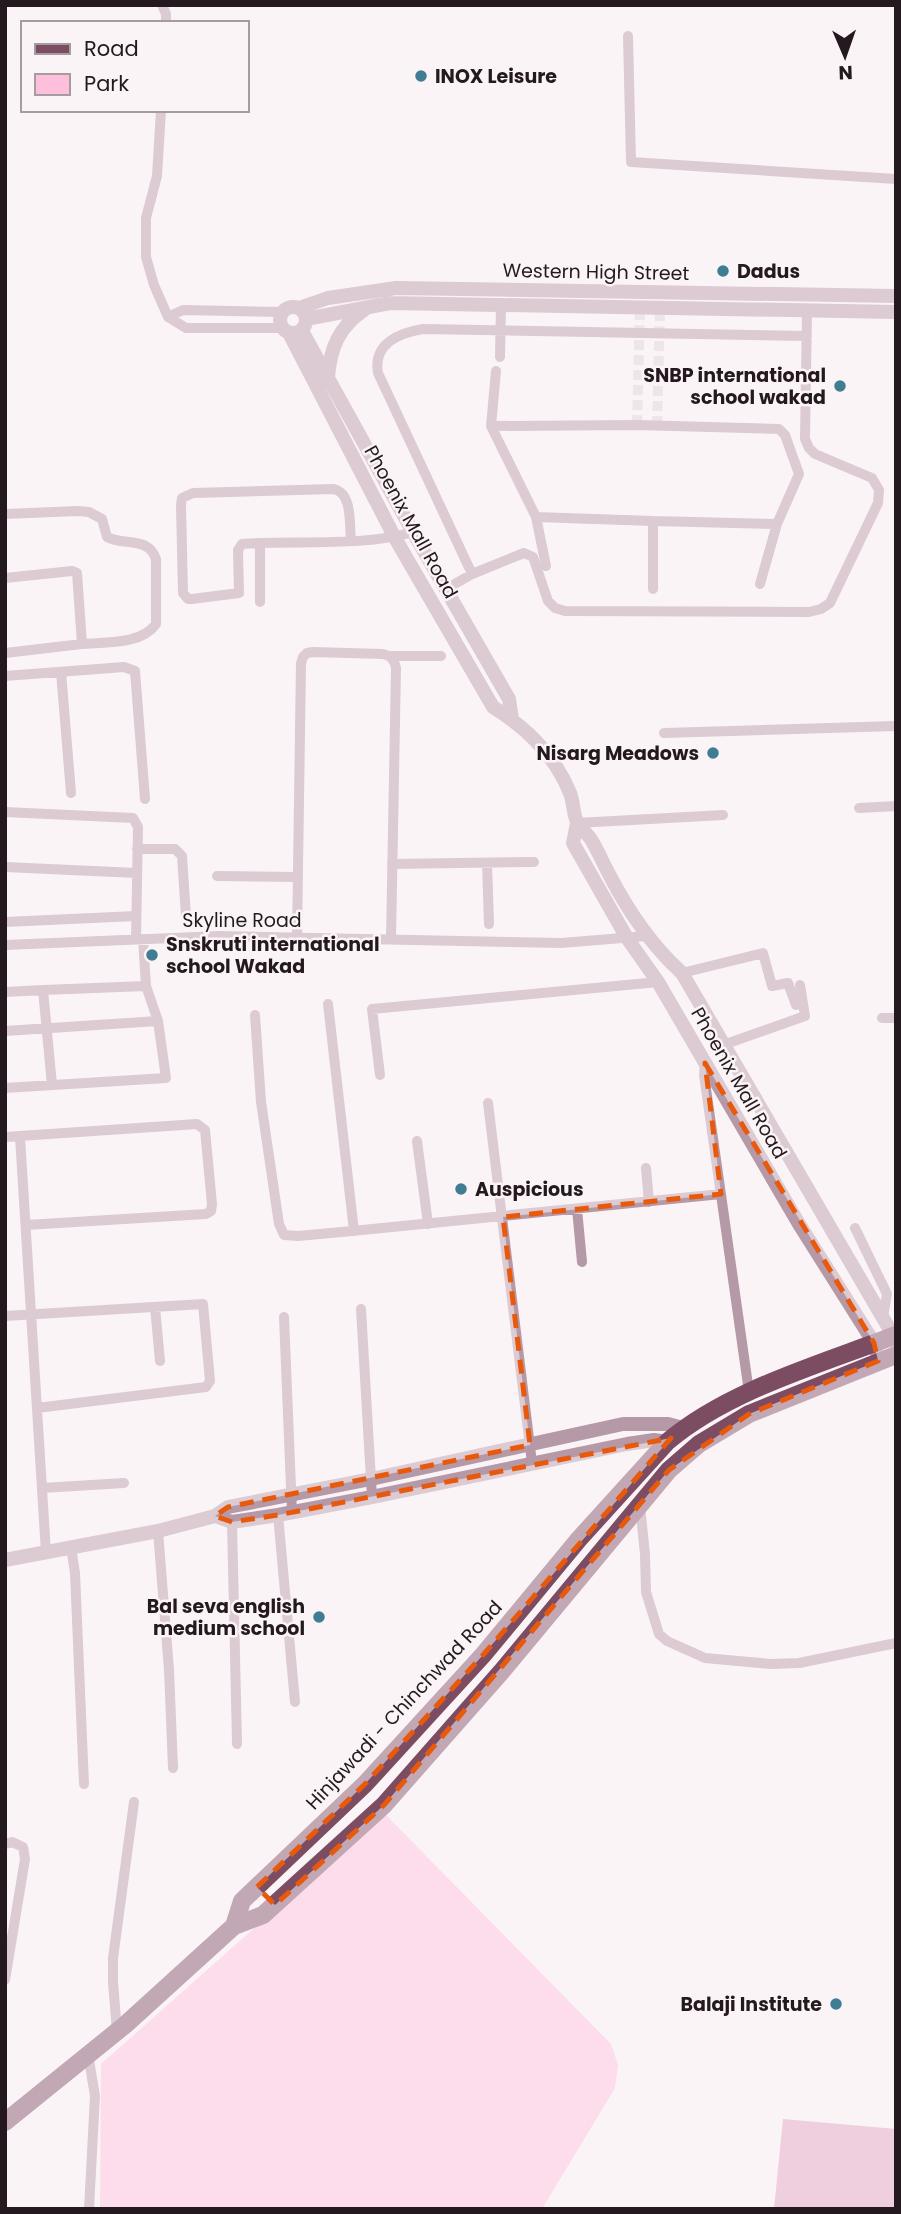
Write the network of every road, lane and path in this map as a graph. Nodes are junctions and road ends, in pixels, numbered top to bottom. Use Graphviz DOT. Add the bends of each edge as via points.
graph roads {
  1 [pos="628,36"];
  2 [pos="161,112"];
  3 [pos="896,179"];
  4 [pos="896,296"];
  5 [pos="528,297"];
  6 [pos="652,300"];
  7 [pos="501,304"];
  8 [pos="371,305"];
  9 [pos="807,310"];
  10 [pos="282,312"];
  11 [pos="896,312"];
  12 [pos="168,317"];
  13 [pos="296,324"];
  14 [pos="501,331"];
  15 [pos="807,336"];
  16 [pos="500,357"];
  17 [pos="496,371"];
  18 [pos="328,378"];
  19 [pos="491,426"];
  20 [pos="364,444"];
  21 [pos="351,452"];
  22 [pos="5,514"];
  23 [pos="536,517"];
  24 [pos="653,521"];
  25 [pos="778,524"];
  26 [pos="413,532"];
  27 [pos="396,538"];
  28 [pos="351,540"];
  29 [pos="260,543"];
  30 [pos="546,566"];
  31 [pos="472,573"];
  32 [pos="5,578"];
  33 [pos="760,584"];
  34 [pos="446,589"];
  35 [pos="653,589"];
  36 [pos="260,602"];
  37 [pos="82,645"];
  38 [pos="5,653"];
  39 [pos="390,656"];
  40 [pos="441,656"];
  41 [pos="61,671"];
  42 [pos="5,676"];
  43 [pos="512,719"];
  44 [pos="896,726"];
  45 [pos="664,733"];
  46 [pos="71,793"];
  47 [pos="145,799"];
  48 [pos="896,806"];
  49 [pos="859,808"];
  50 [pos="5,813"];
  51 [pos="723,815"];
  52 [pos="577,823"];
  53 [pos="137,849"];
  54 [pos="534,862"];
  55 [pos="487,863"];
  56 [pos="393,864"];
  57 [pos="5,867"];
  58 [pos="137,873"];
  59 [pos="217,876"];
  60 [pos="298,877"];
  61 [pos="136,916"];
  62 [pos="186,916"];
  63 [pos="5,922"];
  64 [pos="489,924"];
  65 [pos="297,937"];
  66 [pos="627,938"];
  67 [pos="140,939"];
  68 [pos="391,939"];
  69 [pos="651,942"];
  70 [pos="5,945"];
  71 [pos="681,973"];
  72 [pos="658,982"];
  73 [pos="800,985"];
  74 [pos="146,986"];
  75 [pos="43,990"];
  76 [pos="5,992"];
  77 [pos="328,1004"];
  78 [pos="796,1005"];
  79 [pos="255,1015"];
  80 [pos="882,1017"];
  81 [pos="896,1018"];
  82 [pos="158,1021"];
  83 [pos="45,1028"];
  84 [pos="5,1031"];
  85 [pos="723,1045"];
  86 [pos="705,1063"];
  87 [pos="380,1075"];
  88 [pos="52,1085"];
  89 [pos="5,1088"];
  90 [pos="488,1103"];
  91 [pos="20,1136"];
  92 [pos="5,1138"];
  93 [pos="417,1141"];
  94 [pos="646,1168"];
  95 [pos="721,1194"];
  96 [pos="649,1202"];
  97 [pos="577,1209"];
  98 [pos="503,1217"];
  99 [pos="428,1224"];
  100 [pos="26,1225"];
  101 [pos="855,1228"];
  102 [pos="354,1231"];
  103 [pos="582,1262"];
  104 [pos="155,1307"];
  105 [pos="361,1309"];
  106 [pos="31,1315"];
  107 [pos="5,1316"];
  108 [pos="284,1317"];
  109 [pos="883,1317"];
  110 [pos="895,1338"];
  111 [pos="874,1343"];
  112 [pos="896,1355"];
  113 [pos="160,1361"];
  114 [pos="878,1361"];
  115 [pos="748,1392"];
  116 [pos="37,1408"];
  117 [pos="683,1429"];
  118 [pos="667,1442"];
  119 [pos="530,1446"];
  120 [pos="532,1463"];
  121 [pos="371,1479"];
  122 [pos="124,1483"];
  123 [pos="42,1488"];
  124 [pos="291,1495"];
  125 [pos="372,1497"];
  126 [pos="640,1506"];
  127 [pos="285,1513"];
  128 [pos="215,1516"];
  129 [pos="232,1522"];
  130 [pos="158,1531"];
  131 [pos="71,1547"];
  132 [pos="46,1553"];
  133 [pos="5,1560"];
  134 [pos="896,1643"];
  135 [pos="295,1702"];
  136 [pos="237,1744"];
  137 [pos="173,1768"];
  138 [pos="85,1784"];
  139 [pos="134,1802"];
  140 [pos="5,1844"];
  141 [pos="257,1886"];
  142 [pos="275,1905"];
  143 [pos="234,1926"];
  144 [pos="9,1935"];
  145 [pos="5,1980"];
  146 [pos="117,2032"];
  147 [pos="88,2054"];
  148 [pos="5,2122"];
  149 [pos="89,2209"];
  1 -- 3 [label="street" via="631,162"];
  2 -- 12 [label="street" via="157,176 146,218 146,257"];
  4 -- 6 [label="street, Western High Street"];
  5 -- 6 [label="street, Western High Street"];
  5 -- 7 [label="street, Western High Street"];
  5 -- 13 [label="street, Western High Street" via="396,288 328,298"];
  6 -- 9 [label="street, Western High Street"];
  7 -- 8 [label="street, Western High Street"];
  7 -- 14 [label="street"];
  8 -- 13 [label="street, Western High Street"];
  8 -- 18 [label="street" via="344,327 335,342"];
  9 -- 11 [label="street, Western High Street"];
  9 -- 15 [label="street"];
  10 -- 12 [label="street" via="183,310"];
  10 -- 13 [label="street" via="290,307"];
  12 -- 13 [label="street" via="186,328"];
  13 -- 18 [label="street, Phoenix Mall Road"];
  13 -- 21 [label="street, Phoenix Mall Road"];
  14 -- 15 [label="street"];
  14 -- 16 [label="street"];
  14 -- 31 [label="street" via="411,331 390,339 377,364"];
  15 -- 31 [label="street" via="805,439 809,448 872,478 879,491 878,503 830,603 809,612 565,611 548,601 528,553"];
  17 -- 19 [label="street"];
  18 -- 20 [label="street, Phoenix Mall Road"];
  19 -- 23 [label="street"];
  19 -- 25 [label="street" via="779,429 799,474"];
  20 -- 21 [label="street"];
  20 -- 26 [label="street, Phoenix Mall Road"];
  21 -- 27 [label="street, Phoenix Mall Road"];
  22 -- 37 [label="street" via="89,512 102,519 107,537 153,550 156,624 138,638"];
  23 -- 24 [label="street"];
  23 -- 30 [label="street"];
  24 -- 25 [label="street"];
  24 -- 35 [label="street"];
  25 -- 33 [label="street"];
  26 -- 27 [label="street"];
  26 -- 34 [label="street, Phoenix Mall Road"];
  27 -- 28 [label="street"];
  27 -- 43 [label="street, Phoenix Mall Road" via="493,707"];
  28 -- 29 [label="street"];
  28 -- 29 [label="street" via="346,499 334,489 186,495 181,505 184,596 239,593 239,547"];
  29 -- 36 [label="street"];
  31 -- 34 [label="street"];
  32 -- 37 [label="street" via="77,573"];
  34 -- 43 [label="street, Phoenix Mall Road" via="509,699"];
  37 -- 38 [label="street"];
  39 -- 40 [label="street"];
  39 -- 56 [label="street" via="396,668"];
  39 -- 60 [label="street" via="313,652 303,657"];
  41 -- 42 [label="street"];
  41 -- 46 [label="street"];
  41 -- 47 [label="street" via="124,667 135,671"];
  43 -- 52 [label="street, Phoenix Mall Road" via="560,771 572,796"];
  44 -- 45 [label="street"];
  48 -- 49 [label="street"];
  50 -- 53 [label="street" via="133,818 138,827"];
  51 -- 52 [label="street"];
  52 -- 66 [label="street, Phoenix Mall Road" via="573,843"];
  52 -- 69 [label="street, Phoenix Mall Road" via="591,838"];
  53 -- 58 [label="street"];
  53 -- 62 [label="street" via="175,849 182,856"];
  54 -- 55 [label="street"];
  55 -- 56 [label="street"];
  55 -- 64 [label="street"];
  56 -- 68 [label="street"];
  57 -- 58 [label="street"];
  58 -- 61 [label="street"];
  59 -- 60 [label="street"];
  60 -- 65 [label="street"];
  61 -- 63 [label="street"];
  61 -- 67 [label="street"];
  65 -- 67 [label="street, Skyline Road"];
  65 -- 68 [label="street, Skyline Road"];
  66 -- 68 [label="street, Skyline Road" via="561,943"];
  66 -- 69 [label="street, Skyline Road"];
  66 -- 72 [label="street, Phoenix Mall Road"];
  67 -- 70 [label="street, Skyline Road"];
  67 -- 74 [label="street"];
  69 -- 71 [label="street, Phoenix Mall Road"];
  71 -- 78 [label="street" via="763,953 772,986 788,983"];
  71 -- 85 [label="street, Phoenix Mall Road"];
  72 -- 86 [label="street, Phoenix Mall Road"];
  72 -- 87 [label="street" via="372,1009"];
  73 -- 85 [label="street" via="805,1016"];
  74 -- 75 [label="street"];
  74 -- 82 [label="street"];
  75 -- 76 [label="street"];
  75 -- 83 [label="street"];
  77 -- 102 [label="street"];
  79 -- 102 [label="street" via="261,1102 280,1229 290,1237"];
  80 -- 81 [label="street"];
  82 -- 83 [label="street"];
  82 -- 88 [label="street" via="166,1078"];
  83 -- 84 [label="street"];
  83 -- 88 [label="street"];
  85 -- 109 [label="street, Phoenix Mall Road"];
  86 -- 95 [label="street"];
  86 -- 111 [label="street, Phoenix Mall Road"];
  88 -- 89 [label="street"];
  90 -- 98 [label="street"];
  91 -- 92 [label="street"];
  91 -- 100 [label="street"];
  91 -- 100 [label="street" via="197,1124 205,1130 212,1204 206,1214"];
  93 -- 99 [label="street"];
  94 -- 96 [label="street"];
  95 -- 96 [label="street"];
  95 -- 115 [label="street"];
  96 -- 97 [label="street"];
  97 -- 98 [label="street"];
  97 -- 103 [label="street"];
  98 -- 99 [label="street"];
  98 -- 119 [label="street"];
  99 -- 102 [label="street"];
  100 -- 106 [label="street"];
  101 -- 109 [label="street" via="887,1294"];
  104 -- 106 [label="street"];
  104 -- 113 [label="street"];
  104 -- 116 [label="street" via="203,1304 210,1381 206,1387"];
  105 -- 121 [label="street"];
  106 -- 107 [label="street"];
  106 -- 116 [label="street"];
  108 -- 124 [label="street"];
  109 -- 110 [label="street, Phoenix Mall Road"];
  110 -- 111 [label="main road, Hinjawadi - Chinchwad Road"];
  111 -- 114 [label="street, Phoenix Mall Road"];
  111 -- 115 [label="main road, Hinjawadi - Chinchwad Road"];
  112 -- 114 [label="main road"];
  114 -- 126 [label="main road" via="749,1415 702,1442 669,1470"];
  115 -- 117 [label="main road, Hinjawadi - Chinchwad Road"];
  116 -- 123 [label="street"];
  117 -- 118 [label="main road, Hinjawadi - Chinchwad Road"];
  117 -- 119 [label="street" via="667,1424 623,1424"];
  118 -- 120 [label="street" via="627,1444"];
  118 -- 141 [label="main road, Hinjawadi - Chinchwad Road" via="365,1784"];
  119 -- 120 [label="street"];
  119 -- 121 [label="street"];
  120 -- 125 [label="street"];
  121 -- 124 [label="street"];
  121 -- 125 [label="street"];
  122 -- 123 [label="street"];
  123 -- 132 [label="street"];
  124 -- 127 [label="street"];
  124 -- 128 [label="street" via="228,1507"];
  125 -- 127 [label="street"];
  126 -- 134 [label="street" via="646,1592 659,1634 667,1641 705,1658 771,1664 799,1663"];
  126 -- 142 [label="main road" via="384,1805"];
  127 -- 129 [label="street"];
  127 -- 135 [label="street"];
  128 -- 129 [label="street"];
  128 -- 130 [label="street"];
  129 -- 136 [label="street"];
  130 -- 131 [label="street"];
  130 -- 137 [label="street"];
  131 -- 132 [label="street"];
  131 -- 138 [label="street"];
  132 -- 133 [label="street"];
  139 -- 146 [label="street" via="113,1958"];
  140 -- 144 [label="street" via="23,1847 24,1859"];
  141 -- 142 [label="main road"];
  141 -- 143 [label="main road, Hinjawadi - Chinchwad Road" via="242,1901"];
  142 -- 143 [label="main road"];
  143 -- 146 [label="main road"];
  144 -- 145 [label="street"];
  146 -- 147 [label="main road"];
  147 -- 148 [label="main road"];
  147 -- 149 [label="street" via="95,2096"];
}
